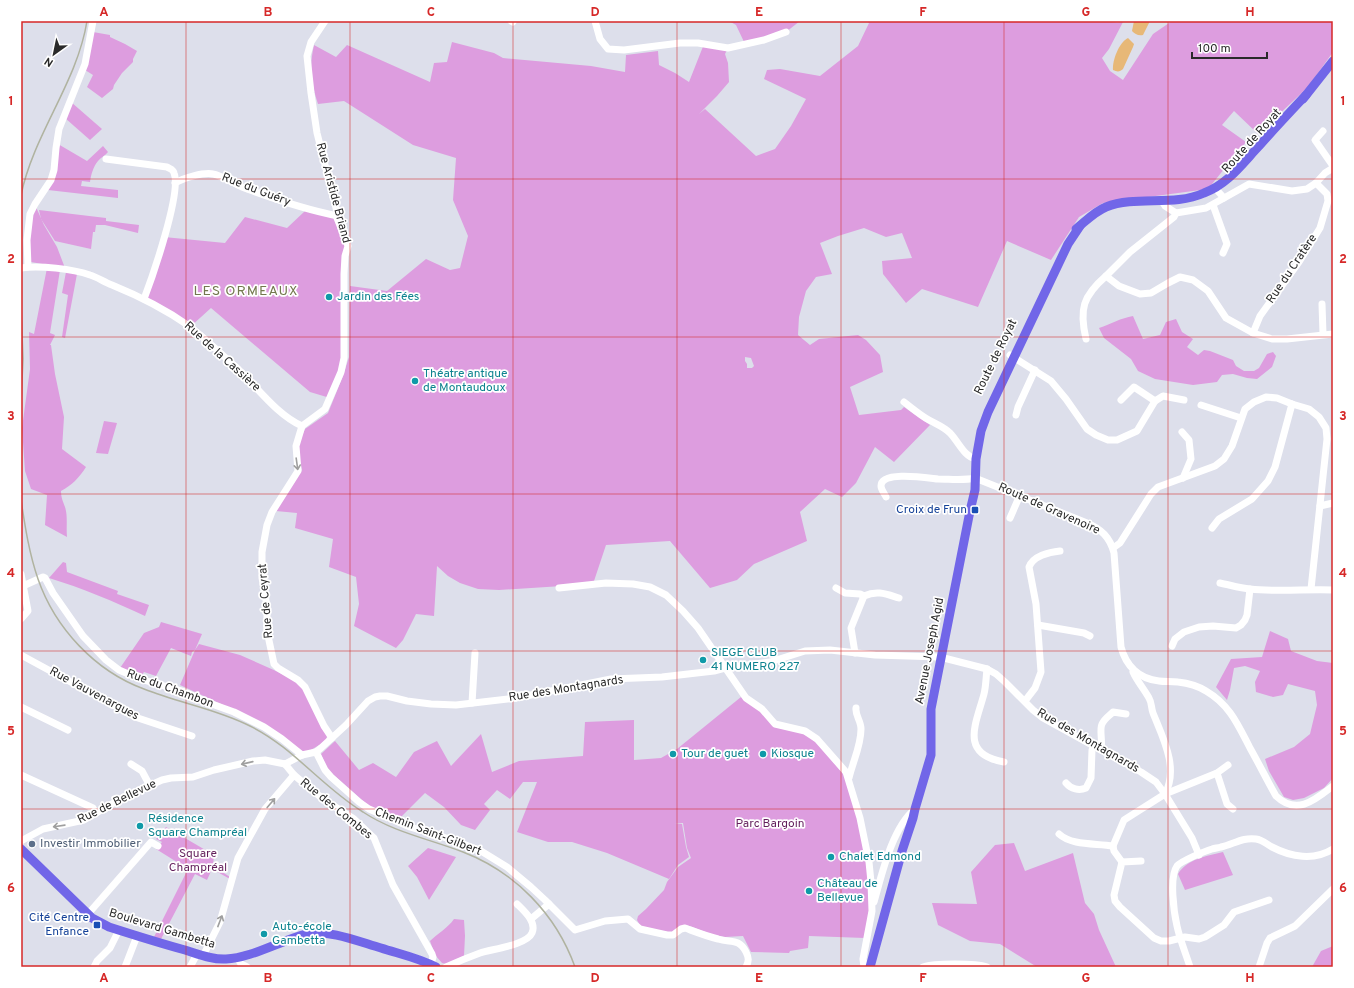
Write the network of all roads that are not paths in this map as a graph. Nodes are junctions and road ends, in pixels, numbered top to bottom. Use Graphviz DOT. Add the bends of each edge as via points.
graph roads {
  1 [pos="93,21"];
  2 [pos="325,21"];
  3 [pos="595,21"];
  4 [pos="786,32"];
  5 [pos="1333,61"];
  6 [pos="1323,131"];
  7 [pos="106,159"];
  8 [pos="1333,167"];
  9 [pos="175,183"];
  10 [pos="1316,183"];
  11 [pos="1219,193"];
  12 [pos="1162,201"];
  13 [pos="1213,205"];
  14 [pos="1176,213"];
  15 [pos="338,216"];
  16 [pos="1223,253"];
  17 [pos="24,267"];
  18 [pos="1106,276"];
  19 [pos="144,299"];
  20 [pos="1322,304"];
  21 [pos="1253,333"];
  22 [pos="1323,334"];
  23 [pos="1333,334"];
  24 [pos="1086,339"];
  25 [pos="1012,356"];
  26 [pos="1035,370"];
  27 [pos="1121,400"];
  28 [pos="1184,400"];
  29 [pos="1155,401"];
  30 [pos="904,402"];
  31 [pos="1292,404"];
  32 [pos="1201,405"];
  33 [pos="1016,415"];
  34 [pos="1241,418"];
  35 [pos="302,426"];
  36 [pos="1182,432"];
  37 [pos="973,458"];
  38 [pos="1183,478"];
  39 [pos="977,483"];
  40 [pos="1020,495"];
  41 [pos="886,497"];
  42 [pos="1333,503"];
  43 [pos="1320,506"];
  44 [pos="1010,518"];
  45 [pos="1212,528"];
  46 [pos="1113,548"];
  47 [pos="1060,551"];
  48 [pos="21,574"];
  49 [pos="1220,583"];
  50 [pos="23,586"];
  51 [pos="559,588"];
  52 [pos="836,588"];
  53 [pos="1250,589"];
  54 [pos="1311,589"];
  55 [pos="1333,590"];
  56 [pos="864,596"];
  57 [pos="899,598"];
  58 [pos="21,619"];
  59 [pos="1038,625"];
  60 [pos="1090,636"];
  61 [pos="1172,646"];
  62 [pos="475,653"];
  63 [pos="855,653"];
  64 [pos="21,655"];
  65 [pos="940,657"];
  66 [pos="1130,667"];
  67 [pos="725,668"];
  68 [pos="987,669"];
  69 [pos="1025,701"];
  70 [pos="472,703"];
  71 [pos="21,707"];
  72 [pos="856,708"];
  73 [pos="1126,714"];
  74 [pos="68,730"];
  75 [pos="192,736"];
  76 [pos="332,738"];
  77 [pos="1097,748"];
  78 [pos="316,752"];
  79 [pos="302,755"];
  80 [pos="1004,762"];
  81 [pos="131,764"];
  82 [pos="285,764"];
  83 [pos="1228,765"];
  84 [pos="1217,773"];
  85 [pos="21,775"];
  86 [pos="294,775"];
  87 [pos="849,778"];
  88 [pos="1066,783"];
  89 [pos="150,786"];
  90 [pos="1333,786"];
  91 [pos="1165,794"];
  92 [pos="915,808"];
  93 [pos="1233,809"];
  94 [pos="96,813"];
  95 [pos="1058,834"];
  96 [pos="21,841"];
  97 [pos="158,846"];
  98 [pos="1113,846"];
  99 [pos="21,849"];
  100 [pos="1333,849"];
  101 [pos="1199,855"];
  102 [pos="1141,861"];
  103 [pos="1122,862"];
  104 [pos="1333,889"];
  105 [pos="1269,900"];
  106 [pos="517,904"];
  107 [pos="549,904"];
  108 [pos="872,911"];
  109 [pos="88,914"];
  110 [pos="531,919"];
  111 [pos="119,930"];
  112 [pos="137,936"];
  113 [pos="1180,938"];
  114 [pos="200,955"];
  115 [pos="237,957"];
  116 [pos="224,963"];
  117 [pos="433,966"];
  118 [pos="94,967"];
  119 [pos="125,967"];
  120 [pos="190,967"];
  121 [pos="247,967"];
  122 [pos="446,967"];
  123 [pos="746,967"];
  124 [pos="864,967"];
  125 [pos="870,967"];
  126 [pos="923,967"];
  127 [pos="987,967"];
  128 [pos="1190,967"];
  129 [pos="1259,967"];
  1 -- 17 [label="street" via="85,64 61,123 51,180 30,214"];
  2 -- 15 [label="street, Rue Aristide Briand" via="311,42 307,56 317,133"];
  3 -- 4 [label="street" via="600,39 608,49 624,50 680,43 728,48"];
  5 -- 11 [label="main road, Route de Royat"];
  6 -- 8 [label="street" via="1315,140"];
  7 -- 9 [label="street" via="167,167 175,174"];
  8 -- 10 [label="street"];
  9 -- 15 [label="street, Rue du Guéry" via="181,179 213,174 246,189 300,207"];
  9 -- 19 [label="street" via="169,220"];
  10 -- 11 [label="street" via="1307,189 1292,191 1249,184"];
  10 -- 21 [label="street, Rue du Cratère" via="1326,194 1328,201 1320,228 1260,316"];
  11 -- 12 [label="main road, Route de Royat"];
  11 -- 13 [label="street"];
  12 -- 14 [label="street"];
  12 -- 25 [label="main road, Route de Royat" via="1123,203 1105,207 1071,233"];
  13 -- 14 [label="street"];
  13 -- 16 [label="street" via="1227,244"];
  14 -- 18 [label="street"];
  15 -- 35 [label="street, Rue Aristide Briand" via="348,246 344,274 344,358 341,372 325,408"];
  17 -- 19 [label="street, Rue de la Cassière" via="84,273"];
  18 -- 21 [label="street" via="1119,286 1140,294 1151,293 1180,277 1193,280 1208,291 1226,318"];
  18 -- 24 [label="street" via="1086,299 1083,312"];
  19 -- 35 [label="street, Rue de la Cassière" via="190,327 238,369 283,414"];
  20 -- 22 [label="street"];
  21 -- 22 [label="street" via="1272,339"];
  22 -- 23 [label="street"];
  25 -- 26 [label="street"];
  25 -- 37 [label="main road, Route de Royat" via="984,410 977,430"];
  26 -- 29 [label="street" via="1051,381 1066,398 1087,429 1108,440 1118,440 1137,431"];
  26 -- 33 [label="street"];
  27 -- 29 [label="street" via="1134,387"];
  28 -- 29 [label="street" via="1163,396"];
  30 -- 37 [label="street" via="917,413 945,428 967,455"];
  31 -- 34 [label="street" via="1266,397 1245,409"];
  31 -- 43 [label="street" via="1309,409 1319,417 1326,428"];
  31 -- 45 [label="street" via="1275,467 1268,481 1252,499 1218,519"];
  32 -- 34 [label="street"];
  34 -- 38 [label="street" via="1232,446 1224,458 1215,466"];
  35 -- 76 [label="street, Rue de Ceyrat, one-way" via="296,446 298,471 272,512 262,552 267,631 274,664 305,687"];
  36 -- 38 [label="street" via="1189,440 1191,459"];
  37 -- 39 [label="main road, Route de Royat"];
  38 -- 46 [label="street" via="1158,487 1151,494 1120,543"];
  39 -- 40 [label="street, Route de Gravenoire"];
  39 -- 41 [label="street, Route de Gravenoire" via="912,476 893,477 883,481 881,485"];
  39 -- 65 [label="main road, Avenue Joseph Agid"];
  40 -- 44 [label="street"];
  40 -- 46 [label="street, Route de Gravenoire" via="1095,526 1104,533"];
  42 -- 43 [label="street"];
  43 -- 54 [label="street"];
  46 -- 66 [label="street, Route de Gravenoire" via="1121,647"];
  47 -- 59 [label="street" via="1035,559 1029,567"];
  48 -- 50 [label="street"];
  49 -- 53 [label="street"];
  50 -- 58 [label="street" via="28,611"];
  50 -- 79 [label="street, Rue du Chambon" via="45,578 83,636 106,660 120,670 234,712 264,727"];
  51 -- 67 [label="street" via="606,583 650,587 666,595 683,611"];
  52 -- 56 [label="street" via="845,593"];
  53 -- 54 [label="street"];
  53 -- 61 [label="street" via="1247,615 1241,625 1236,628 1198,627 1184,632 1175,639"];
  54 -- 55 [label="street"];
  56 -- 57 [label="street" via="880,592"];
  56 -- 63 [label="street" via="851,628"];
  59 -- 60 [label="street"];
  59 -- 69 [label="street" via="1041,672 1035,688"];
  62 -- 70 [label="street"];
  63 -- 65 [label="street, Rue des Montagnards"];
  63 -- 67 [label="street, Rue des Montagnards" via="805,651 770,662"];
  64 -- 75 [label="street, Rue Vauvenargues" via="135,717"];
  65 -- 68 [label="street, Rue des Montagnards"];
  65 -- 92 [label="main road, Avenue Joseph Agid" via="930,714 931,755"];
  66 -- 90 [label="street" via="1150,679 1192,685 1223,704 1235,718 1276,796 1283,802 1294,806 1310,803"];
  66 -- 91 [label="street, Route de Gravenoire" via="1150,700 1167,750 1170,781"];
  67 -- 70 [label="street, Rue des Montagnards" via="662,677 611,679 516,698"];
  67 -- 87 [label="street" via="746,698 762,709 775,724 805,731 817,739"];
  68 -- 69 [label="street, Rue des Montagnards"];
  68 -- 80 [label="street" via="973,736 982,753 988,758"];
  69 -- 77 [label="street, Rue des Montagnards" via="1043,718"];
  70 -- 76 [label="street, Rue des Montagnards" via="431,704 387,696 375,697"];
  71 -- 74 [label="street"];
  72 -- 87 [label="street" via="861,729 857,754"];
  73 -- 77 [label="street" via="1113,712 1104,721 1101,728 1102,743"];
  76 -- 78 [label="street, Rue des Montagnards"];
  77 -- 88 [label="street" via="1092,750 1091,778 1086,788 1079,790"];
  77 -- 91 [label="street, Rue des Montagnards" via="1156,782"];
  78 -- 79 [label="street, Rue des Montagnards"];
  78 -- 107 [label="street, Chemin Saint-Gilbert" via="328,774 369,809 410,827 481,851 507,867"];
  79 -- 82 [label="street, Rue des Montagnards"];
  81 -- 89 [label="street" via="142,771"];
  82 -- 86 [label="street, Rue des Combes"];
  82 -- 89 [label="street, Rue de Bellevue, one-way" via="253,761 193,777 162,780"];
  83 -- 84 [label="street"];
  84 -- 91 [label="street"];
  84 -- 93 [label="street" via="1227,804"];
  85 -- 94 [label="street" via="93,808"];
  114 -- 86 [label="street, one-way" via="220,922 238,858 265,810"];
  86 -- 117 [label="street, Rue des Combes" via="374,838 394,885 432,954"];
  87 -- 108 [label="street" via="869,862"];
  89 -- 94 [label="street, Rue de Bellevue"];
  91 -- 98 [label="street" via="1124,820"];
  91 -- 101 [label="street, Rue des Montagnards" via="1192,838"];
  92 -- 108 [label="street" via="906,816 888,855"];
  92 -- 125 [label="main road, Avenue Joseph Agid"];
  94 -- 96 [label="street, Rue de Bellevue, one-way" via="84,820 43,829"];
  95 -- 98 [label="street" via="1064,839 1077,842"];
  97 -- 109 [label="street" via="151,842"];
  98 -- 103 [label="street"];
  99 -- 109 [label="main road, Boulevard Gambetta"];
  100 -- 101 [label="street" via="1302,857 1289,854 1258,839 1249,838"];
  101 -- 113 [label="street" via="1183,861 1176,867 1173,878"];
  102 -- 103 [label="street"];
  103 -- 113 [label="street" via="1114,895 1115,901 1154,938 1169,941"];
  104 -- 129 [label="street" via="1295,926 1270,938"];
  105 -- 113 [label="street" via="1234,912 1224,925 1205,937"];
  106 -- 110 [label="street"];
  107 -- 110 [label="street"];
  107 -- 123 [label="street, Chemin Saint-Gilbert" via="575,930 605,921 628,919 640,929 667,935 674,935 685,928 717,939 738,942 748,956"];
  108 -- 124 [label="street" via="863,959"];
  109 -- 111 [label="main road, Boulevard Gambetta" via="102,924"];
  110 -- 122 [label="street" via="532,933 520,942 482,952"];
  111 -- 112 [label="main road, Boulevard Gambetta"];
  111 -- 118 [label="street" via="110,948"];
  112 -- 114 [label="main road, Boulevard Gambetta"];
  112 -- 119 [label="street"];
  113 -- 128 [label="street"];
  114 -- 116 [label="main road, Boulevard Gambetta"];
  114 -- 120 [label="street"];
  115 -- 116 [label="main road, Boulevard Gambetta"];
  115 -- 117 [label="main road, Boulevard Gambetta" via="314,933 345,937"];
  115 -- 121 [label="street" via="241,964"];
  126 -- 127 [label="street"];
}
